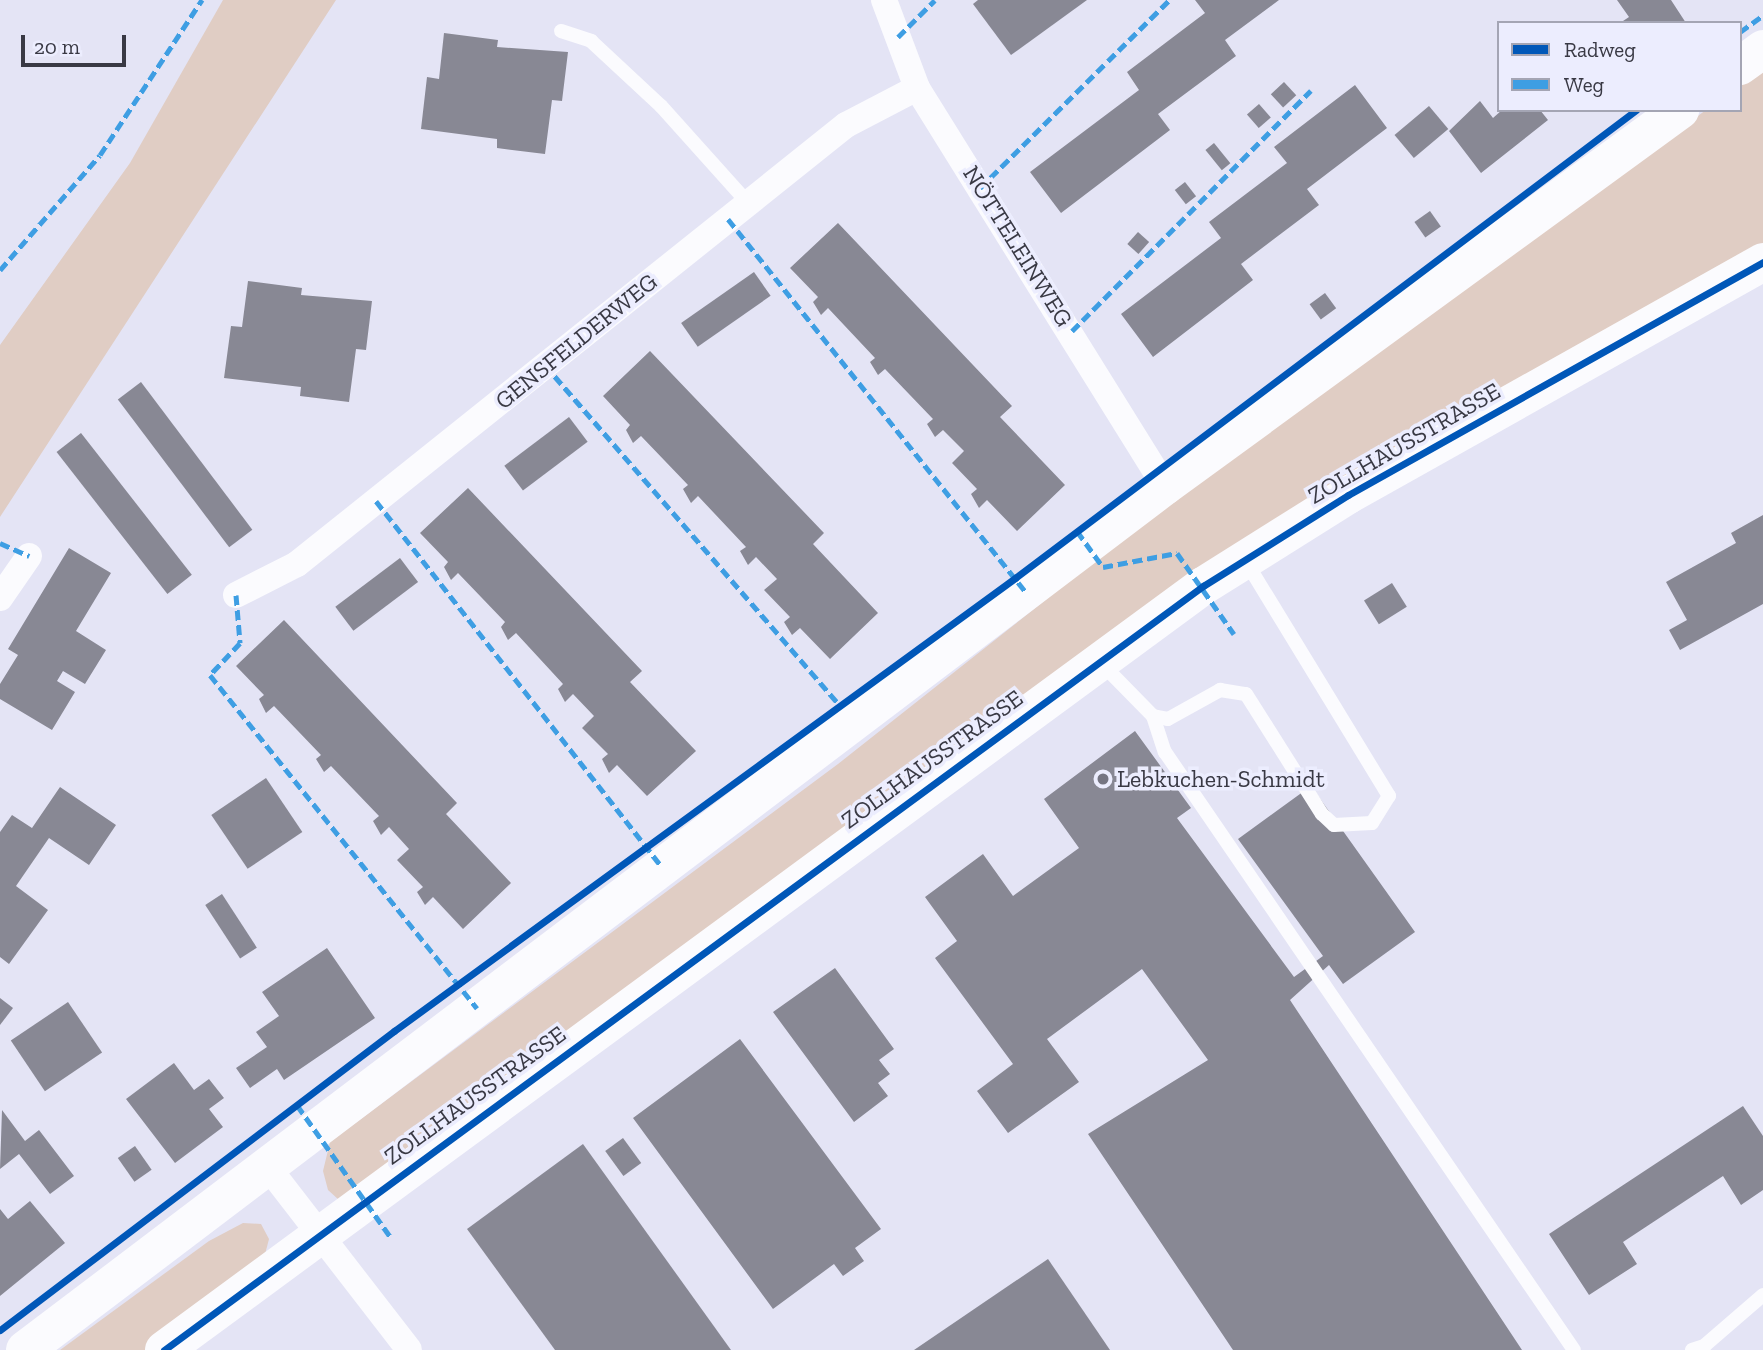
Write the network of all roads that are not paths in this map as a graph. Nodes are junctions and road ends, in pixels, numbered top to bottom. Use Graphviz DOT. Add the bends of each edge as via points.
graph roads {
  1 [pos="884,0"];
  2 [pos="561,31"];
  3 [pos="1763,49"];
  4 [pos="1742,65"];
  5 [pos="917,88"];
  6 [pos="1677,112"];
  7 [pos="748,203"];
  8 [pos="1763,262"];
  9 [pos="1165,486"];
  10 [pos="29,556"];
  11 [pos="1244,559"];
  12 [pos="236,595"];
  13 [pos="0,598"];
  14 [pos="1098,660"];
  15 [pos="1153,716"];
  16 [pos="267,1166"];
  17 [pos="321,1233"];
  18 [pos="1763,1296"];
  19 [pos="25,1350"];
  20 [pos="164,1350"];
  21 [pos="409,1350"];
  22 [pos="1574,1350"];
  23 [pos="1692,1350"];
  1 -- 5 [label="street, NÖTTELEINWEG"];
  2 -- 7 [label="lane" via="591,41"];
  3 -- 4 [label="main road"];
  5 -- 7 [label="street, GENSFELDERWEG" via="846,125"];
  5 -- 9 [label="street, NÖTTELEINWEG"];
  6 -- 9 [label="main road"];
  7 -- 12 [label="street, GENSFELDERWEG" via="297,564"];
  8 -- 11 [label="main road, ZOLLHAUSSTRASSE" via="1360,488"];
  9 -- 16 [label="main road"];
  10 -- 13 [label="street"];
  11 -- 14 [label="main road, ZOLLHAUSSTRASSE"];
  11 -- 15 [label="lane" via="1389,796 1372,823 1334,825 1322,814 1246,694 1220,690 1168,719"];
  14 -- 15 [label="lane"];
  14 -- 17 [label="main road, ZOLLHAUSSTRASSE"];
  15 -- 22 [label="lane" via="1165,752"];
  16 -- 17 [label="street"];
  16 -- 19 [label="main road"];
  17 -- 20 [label="main road, ZOLLHAUSSTRASSE"];
  17 -- 21 [label="street"];
  18 -- 23 [label="lane" via="1704,1346"];
}
